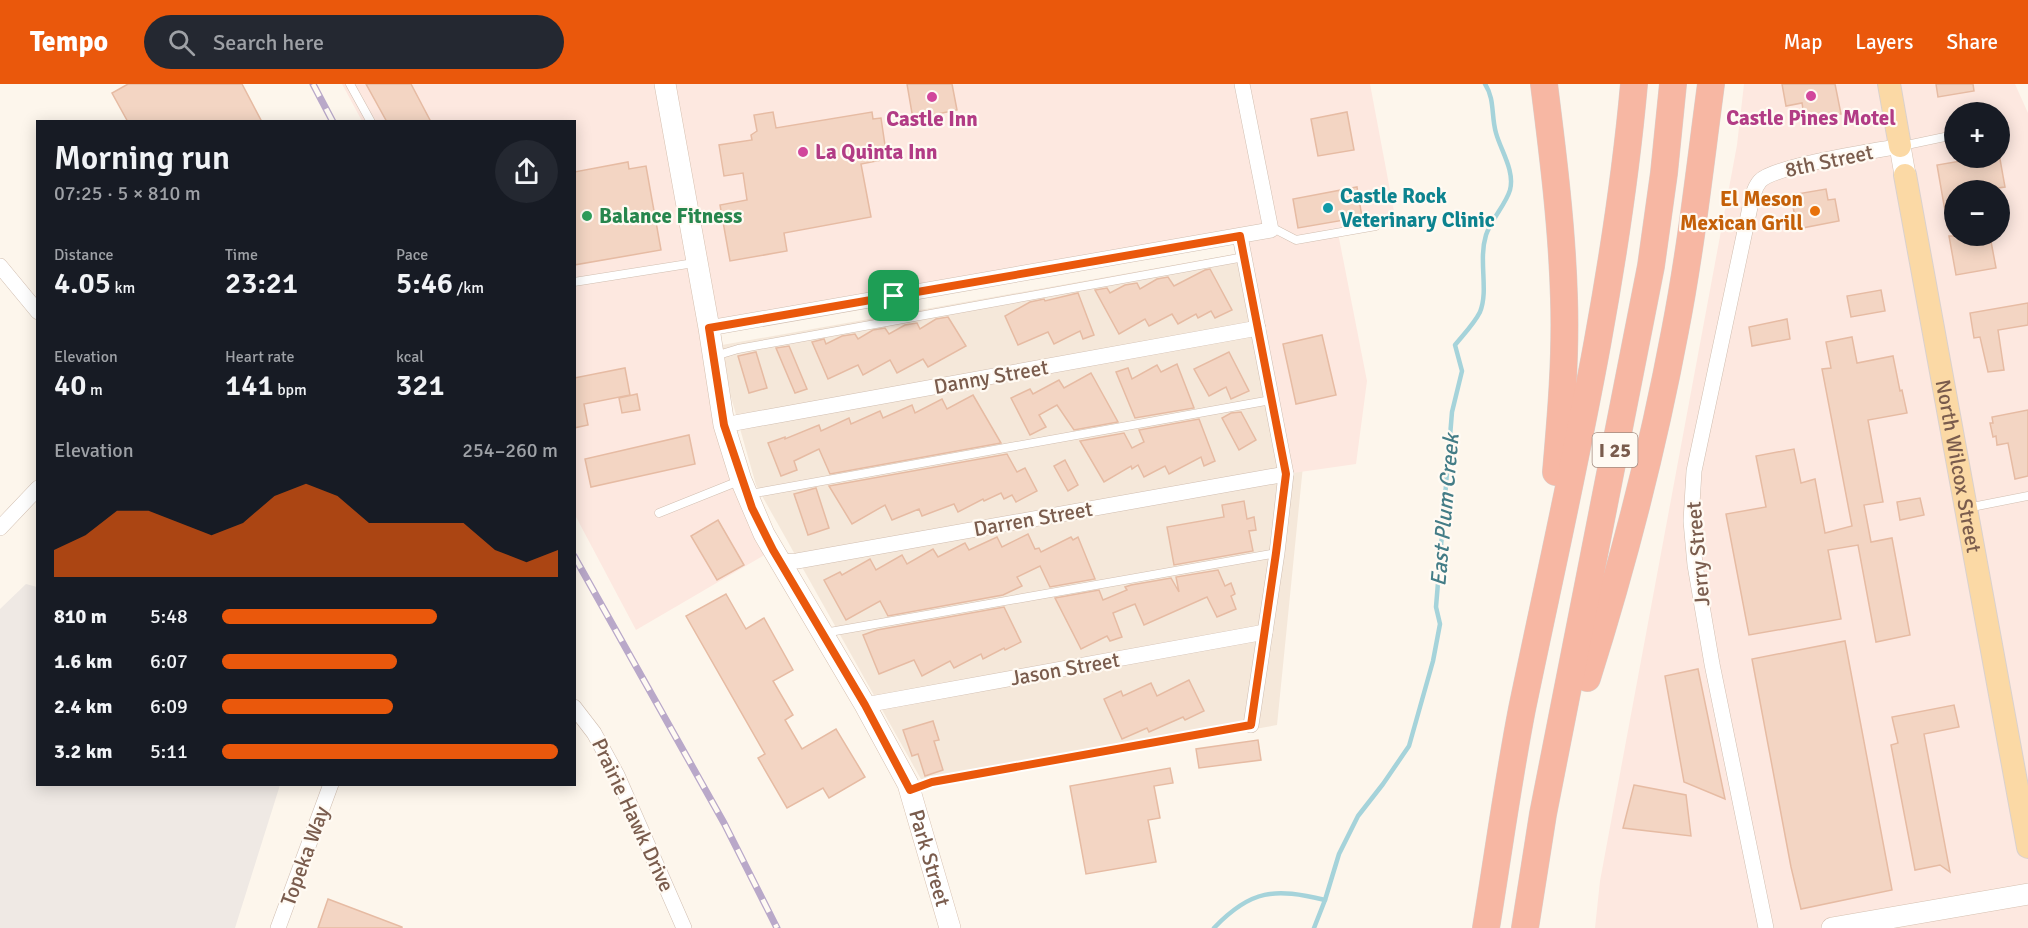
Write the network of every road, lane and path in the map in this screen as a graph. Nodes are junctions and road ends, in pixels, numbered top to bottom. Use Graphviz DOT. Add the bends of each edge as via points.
graph roads {
  1 [pos="350,84"];
  2 [pos="665,84"];
  3 [pos="1242,84"];
  4 [pos="1544,84"];
  5 [pos="1634,84"];
  6 [pos="1673,84"];
  7 [pos="1711,84"];
  8 [pos="1888,84"];
  9 [pos="370,120"];
  10 [pos="1944,137"];
  11 [pos="1900,146"];
  12 [pos="1905,175"];
  13 [pos="1760,182"];
  14 [pos="1376,226"];
  15 [pos="1270,229"];
  16 [pos="1240,236"];
  17 [pos="1244,257"];
  18 [pos="697,262"];
  19 [pos="0,266"];
  20 [pos="576,282"];
  21 [pos="36,310"];
  22 [pos="709,328"];
  23 [pos="1258,328"];
  24 [pos="713,357"];
  25 [pos="1271,400"];
  26 [pos="724,425"];
  27 [pos="1286,474"];
  28 [pos="743,488"];
  29 [pos="36,490"];
  30 [pos="2028,496"];
  31 [pos="1966,508"];
  32 [pos="660,513"];
  33 [pos="0,528"];
  34 [pos="1276,553"];
  35 [pos="780,562"];
  36 [pos="1265,632"];
  37 [pos="822,633"];
  38 [pos="1535,646"];
  39 [pos="865,705"];
  40 [pos="576,710"];
  41 [pos="1251,725"];
  42 [pos="330,786"];
  43 [pos="910,790"];
  44 [pos="1543,814"];
  45 [pos="2028,847"];
  46 [pos="2028,894"];
  47 [pos="278,928"];
  48 [pos="684,928"];
  49 [pos="950,928"];
  50 [pos="1486,928"];
  51 [pos="1525,928"];
  52 [pos="1766,928"];
  53 [pos="1832,928"];
  1 -- 9 [label="lane"];
  2 -- 18 [label="street, Park Street"];
  3 -- 15 [label="street"];
  4 -- 38 [label="highway" via="1563,263 1564,337 1558,454"];
  5 -- 38 [label="highway, I 25" via="1619,206 1589,385"];
  6 -- 44 [label="highway, I 25" via="1651,266"];
  7 -- 44 [label="highway" via="1676,328 1647,469"];
  8 -- 11 [label="main road, North Wilcox Street"];
  10 -- 11 [label="lane"];
  11 -- 12 [label="street, North Wilcox Street"];
  11 -- 13 [label="street, 8th Street" via="1786,168"];
  12 -- 31 [label="main road, North Wilcox Street"];
  13 -- 52 [label="street, Jerry Street" via="1749,212 1694,471 1691,521 1712,664"];
  14 -- 15 [label="lane" via="1296,240"];
  15 -- 16 [label="street"];
  16 -- 17 [label="street"];
  16 -- 22 [label="street"];
  17 -- 23 [label="street"];
  17 -- 24 [label="lane" via="738,349"];
  18 -- 20 [label="lane"];
  18 -- 22 [label="street, Park Street"];
  19 -- 21 [label="street"];
  22 -- 24 [label="street, Park Street"];
  23 -- 25 [label="street"];
  23 -- 26 [label="street, Danny Street"];
  24 -- 26 [label="street, Park Street"];
  25 -- 27 [label="street"];
  25 -- 28 [label="lane"];
  26 -- 28 [label="street, Park Street"];
  27 -- 34 [label="street"];
  27 -- 35 [label="street, Darren Street"];
  28 -- 32 [label="lane"];
  28 -- 35 [label="street, Park Street"];
  29 -- 33 [label="street"];
  30 -- 31 [label="lane"];
  31 -- 45 [label="main road, North Wilcox Street"];
  34 -- 36 [label="street"];
  34 -- 37 [label="lane"];
  35 -- 37 [label="street, Park Street"];
  36 -- 39 [label="street, Jason Street"];
  36 -- 41 [label="street"];
  37 -- 39 [label="street, Park Street"];
  38 -- 50 [label="highway, I 25"];
  39 -- 43 [label="street, Park Street"];
  40 -- 48 [label="street, Prairie Hawk Drive" via="617,775"];
  41 -- 43 [label="lane" via="932,782"];
  42 -- 47 [label="street, Topeka Way"];
  43 -- 49 [label="street, Park Street"];
  44 -- 51 [label="highway, I 25"];
  46 -- 53 [label="street"];
}
